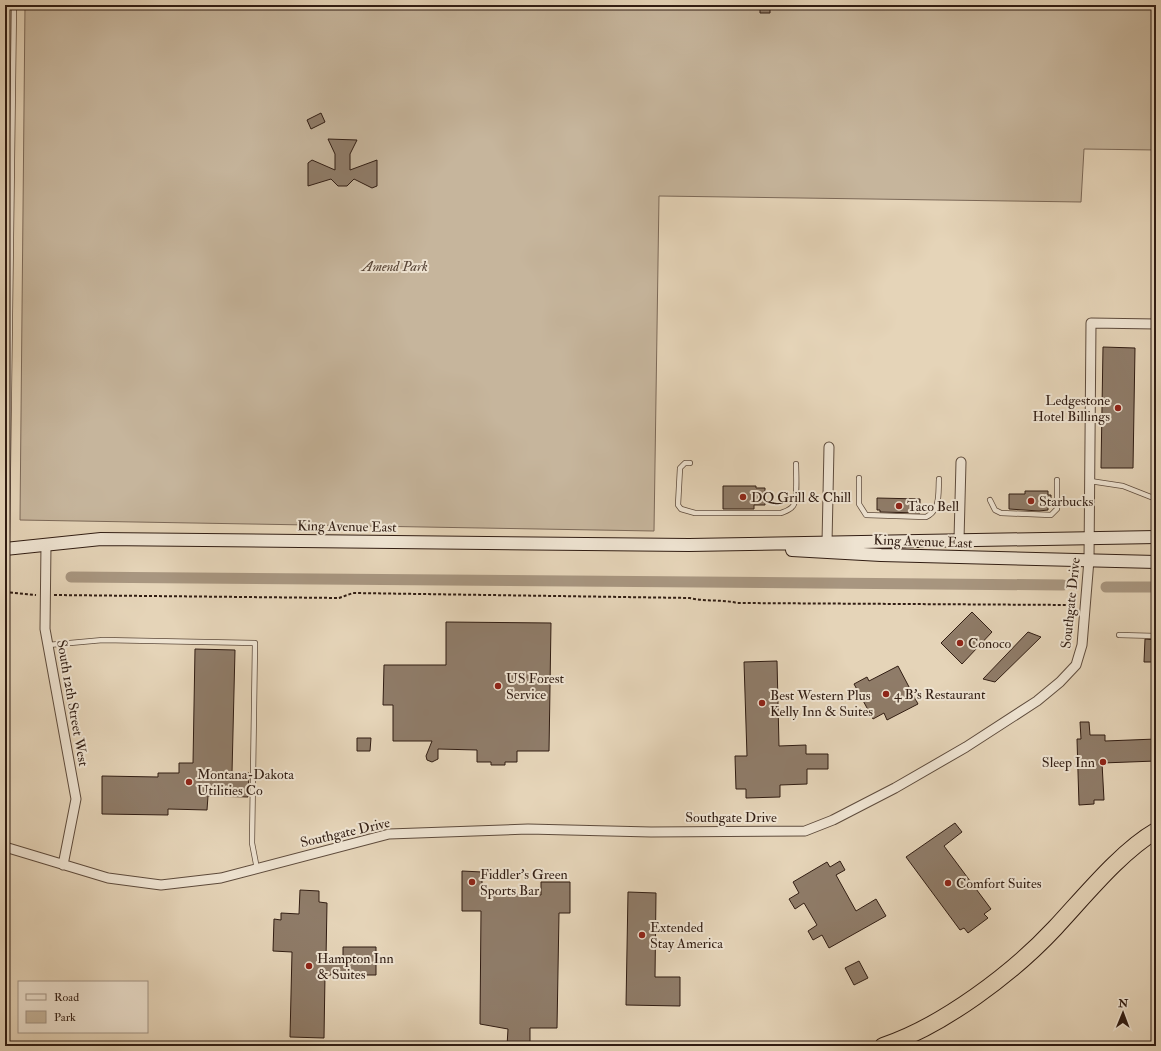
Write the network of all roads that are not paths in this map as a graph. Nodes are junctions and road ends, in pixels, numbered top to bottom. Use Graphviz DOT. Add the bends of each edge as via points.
graph roads {
  1 [pos="14,5"];
  2 [pos="1156,324"];
  3 [pos="829,447"];
  4 [pos="690,462"];
  5 [pos="961,462"];
  6 [pos="796,464"];
  7 [pos="859,478"];
  8 [pos="938,479"];
  9 [pos="1057,480"];
  10 [pos="1090,480"];
  11 [pos="1156,499"];
  12 [pos="990,500"];
  13 [pos="1156,537"];
  14 [pos="1089,538"];
  15 [pos="959,540"];
  16 [pos="827,542"];
  17 [pos="46,545"];
  18 [pos="689,545"];
  19 [pos="6,549"];
  20 [pos="1089,560"];
  21 [pos="1156,562"];
  22 [pos="1119,635"];
  23 [pos="1156,636"];
  24 [pos="48,645"];
  25 [pos="1156,831"];
  26 [pos="5,847"];
  27 [pos="63,865"];
  28 [pos="257,868"];
  29 [pos="883,1046"];
  1 -- 19 [label="lane"];
  2 -- 10 [label="street, Southgate Drive" via="1091,323"];
  3 -- 16 [label="street"];
  4 -- 6 [label="lane" via="680,468 678,505 681,509 695,513 781,513 790,509 796,499"];
  5 -- 15 [label="street"];
  7 -- 8 [label="lane" via="859,504 866,515 926,517 938,505"];
  9 -- 12 [label="lane" via="1057,509 1051,515 1001,513 995,510"];
  10 -- 11 [label="lane" via="1123,486"];
  10 -- 14 [label="street, Southgate Drive"];
  13 -- 14 [label="main road, King Avenue East"];
  14 -- 15 [label="main road, King Avenue East"];
  14 -- 20 [label="street, Southgate Drive"];
  15 -- 16 [label="main road, King Avenue East"];
  16 -- 18 [label="main road, King Avenue East"];
  17 -- 18 [label="main road, King Avenue East" via="101,539"];
  17 -- 19 [label="main road, King Avenue East"];
  17 -- 24 [label="street, South 12th Street West" via="45,629"];
  18 -- 20 [label="main road, King Avenue East" via="881,555"];
  20 -- 21 [label="main road, King Avenue East"];
  20 -- 28 [label="street, Southgate Drive" via="1082,645 1076,665 1060,682 1038,701 961,750 895,788 833,820 805,831 651,832 528,829 389,834"];
  22 -- 23 [label="lane"];
  24 -- 27 [label="street, South 12th Street West" via="76,799"];
  24 -- 28 [label="lane" via="103,640 255,643 252,843"];
  25 -- 29 [label="highway" via="1143,838 1054,929 981,992 941,1018"];
  26 -- 27 [label="street, Southgate Drive"];
  27 -- 28 [label="street, Southgate Drive" via="108,878 161,885 221,878"];
}
